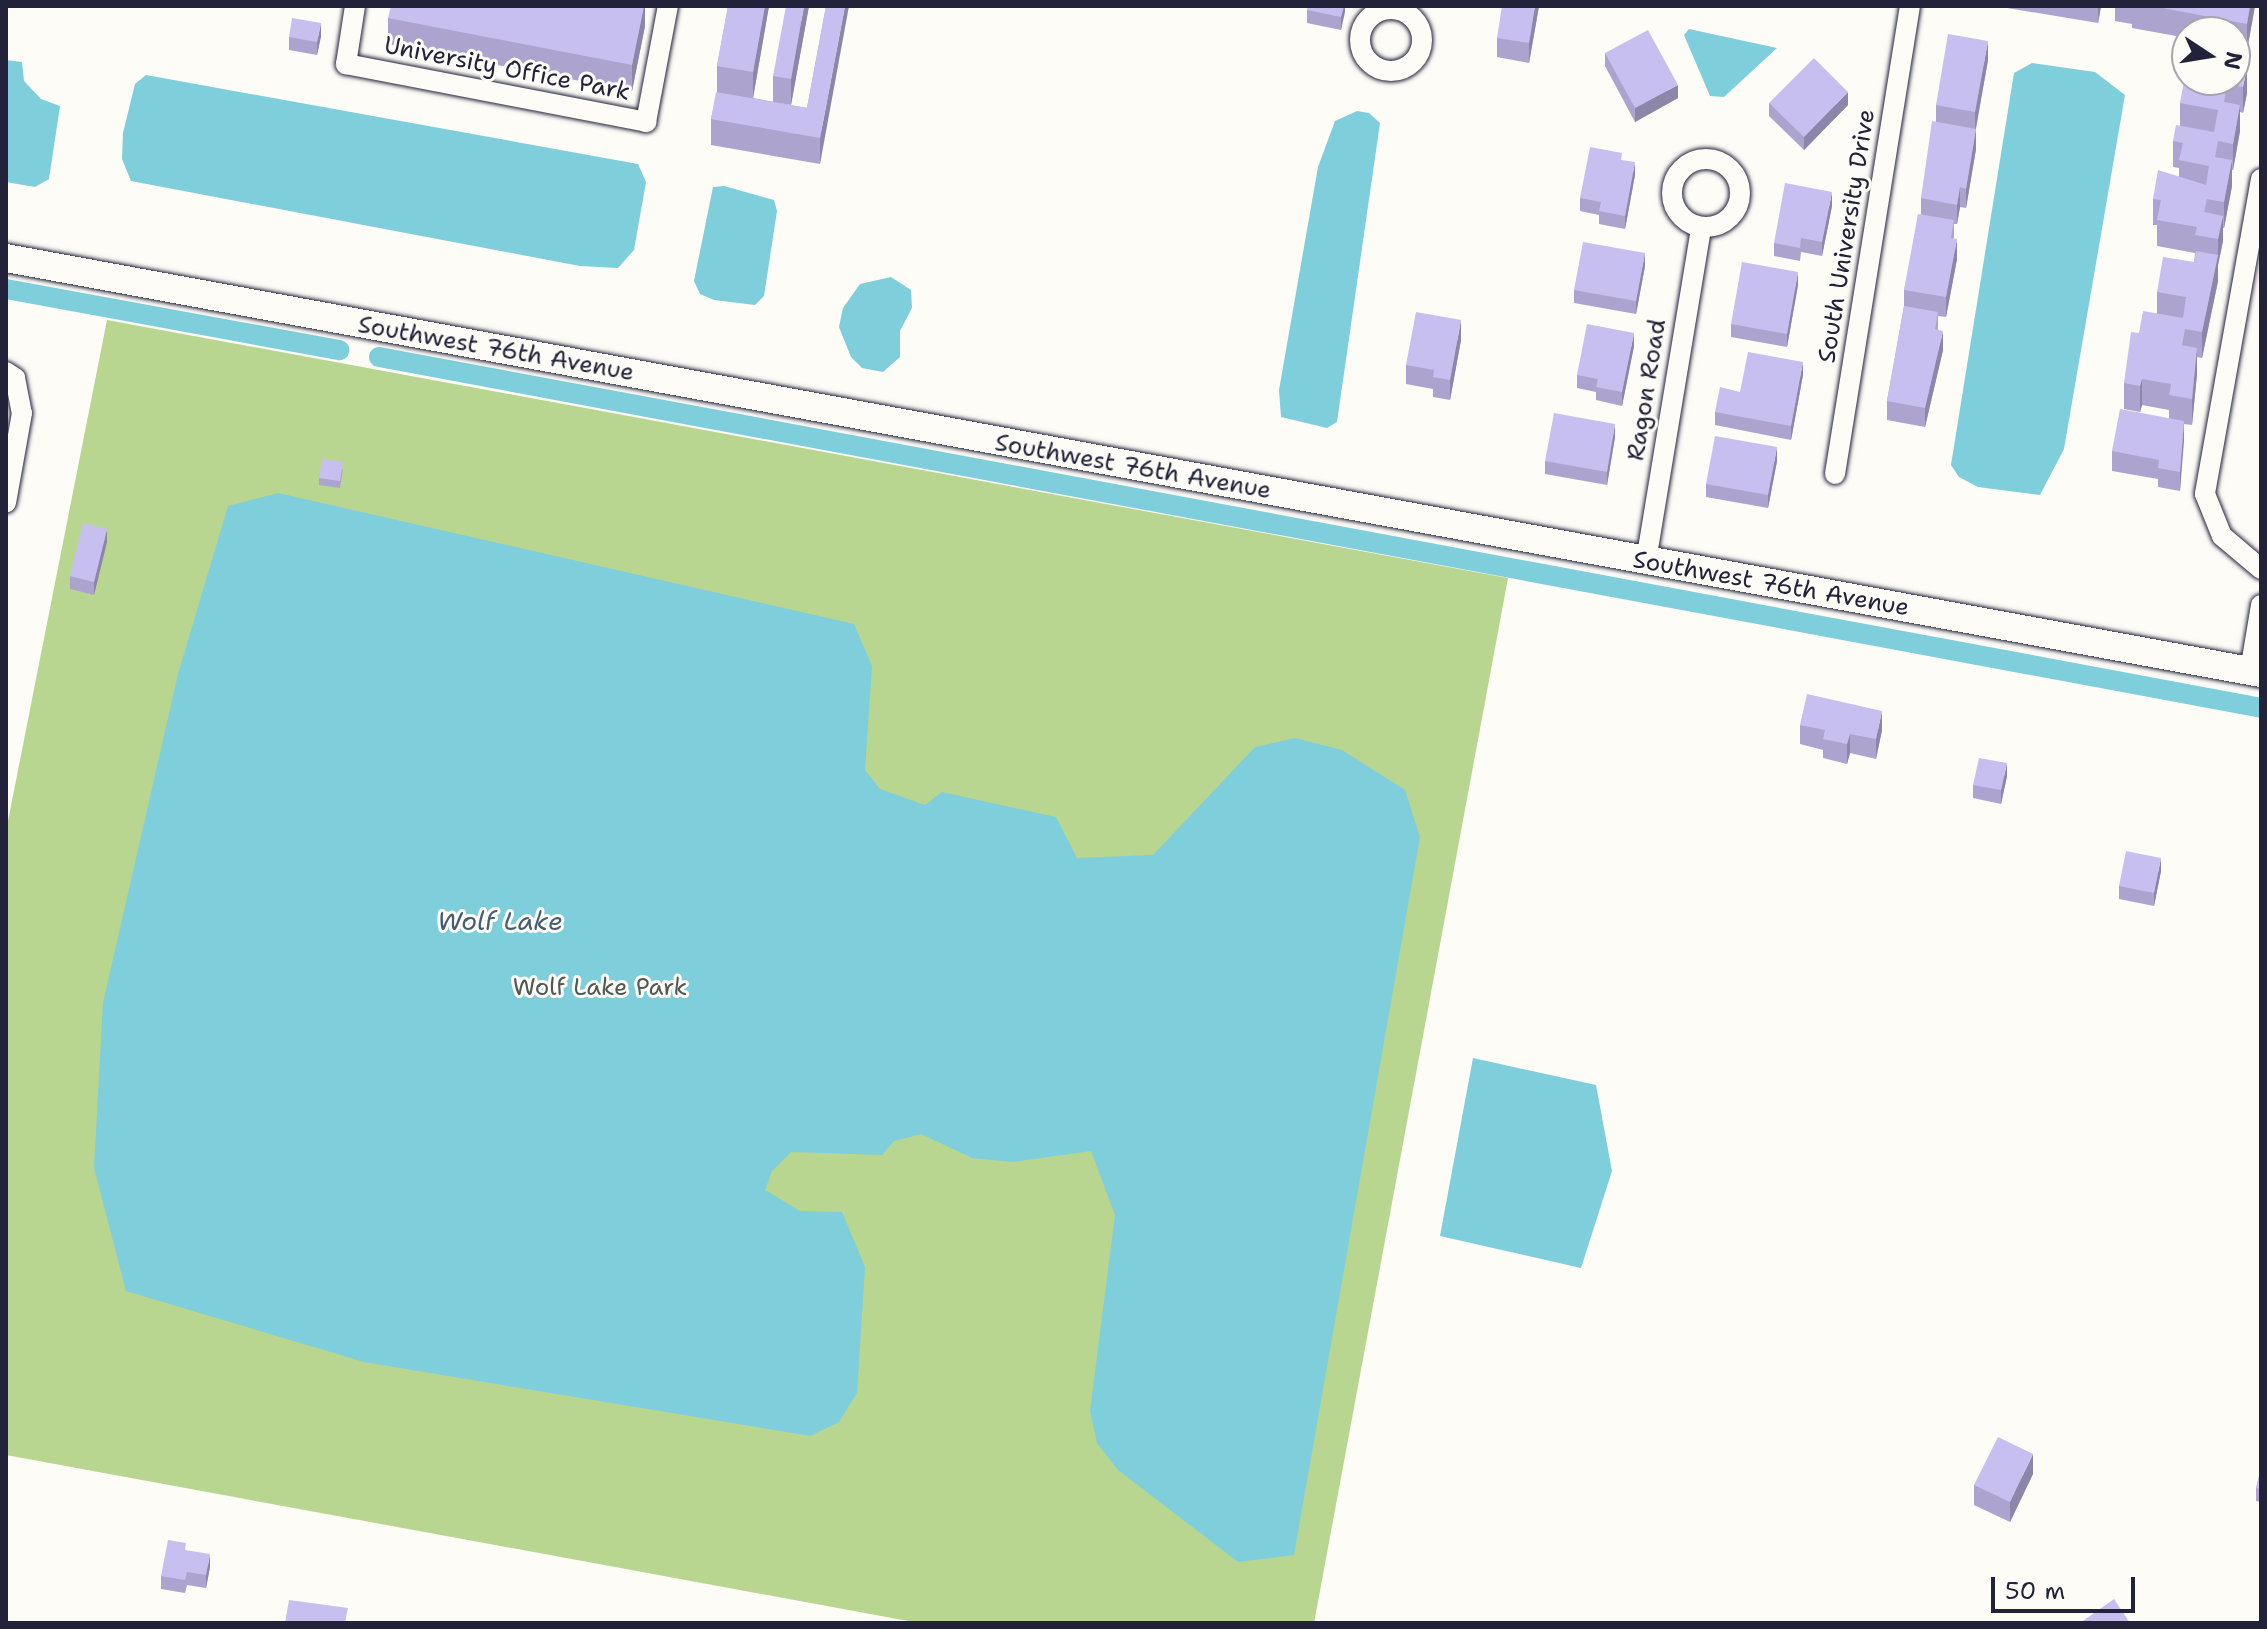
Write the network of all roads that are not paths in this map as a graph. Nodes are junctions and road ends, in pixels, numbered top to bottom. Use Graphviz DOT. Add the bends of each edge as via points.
graph roads {
  1 [pos="355,6"];
  2 [pos="668,6"];
  3 [pos="1910,6"];
  4 [pos="2261,179"];
  5 [pos="1701,227"];
  6 [pos="6,258"];
  7 [pos="10,375"];
  8 [pos="1835,474"];
  9 [pos="6,503"];
  10 [pos="1646,561"];
  11 [pos="2261,569"];
  12 [pos="2261,605"];
  13 [pos="2256,672"];
  1 -- 2 [label="street, University Office Park" via="346,64 646,122"];
  3 -- 8 [label="street, South University Drive"];
  4 -- 11 [label="street" via="2205,494 2222,536"];
  5 -- 10 [label="street, Ragon Road"];
  6 -- 10 [label="street, Southwest 76th Avenue"];
  7 -- 9 [label="street" via="22,413"];
  10 -- 13 [label="street, Southwest 76th Avenue"];
  12 -- 13 [label="street"];
}
